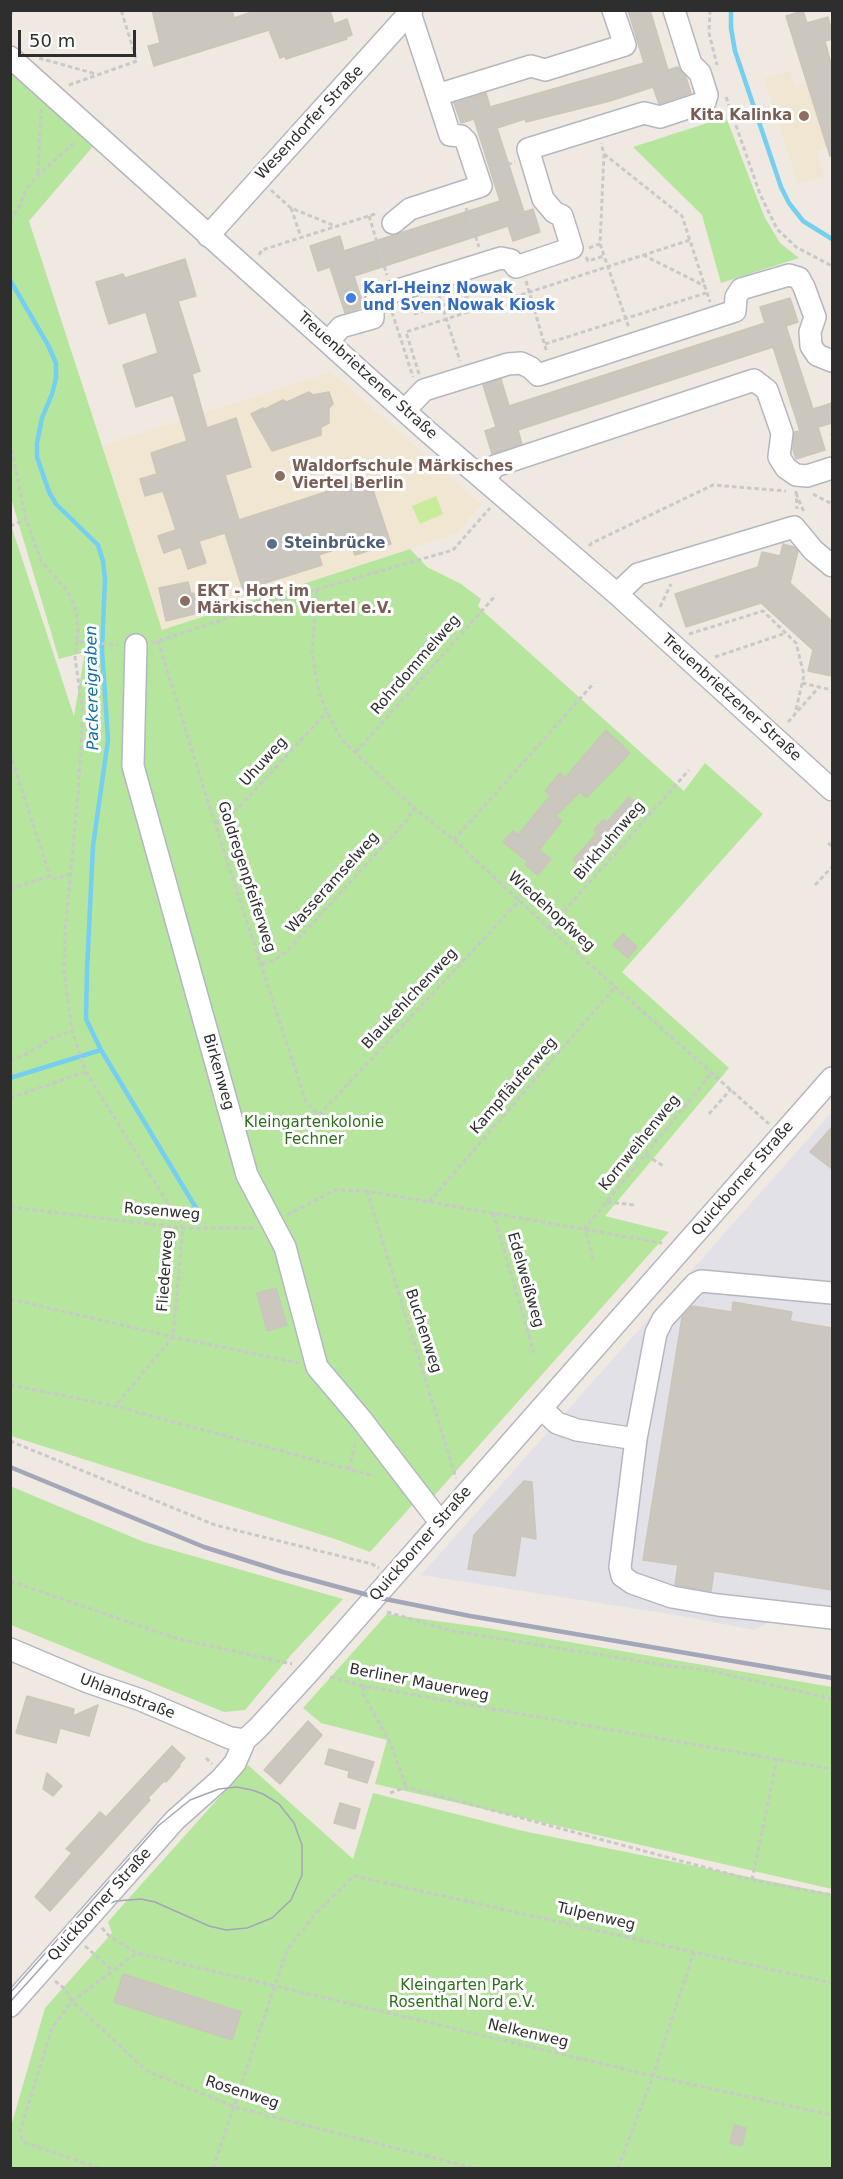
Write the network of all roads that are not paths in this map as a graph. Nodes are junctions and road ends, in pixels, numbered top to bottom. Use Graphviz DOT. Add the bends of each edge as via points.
graph roads {
  1 [pos="613,10"];
  2 [pos="674,10"];
  3 [pos="411,12"];
  4 [pos="10,57"];
  5 [pos="437,95"];
  6 [pos="393,223"];
  7 [pos="208,236"];
  8 [pos="329,341"];
  9 [pos="832,361"];
  10 [pos="416,398"];
  11 [pos="832,468"];
  12 [pos="484,480"];
  13 [pos="832,566"];
  14 [pos="617,594"];
  15 [pos="136,645"];
  16 [pos="832,790"];
  17 [pos="832,1078"];
  18 [pos="832,1293"];
  19 [pos="542,1409"];
  20 [pos="636,1439"];
  21 [pos="440,1522"];
  22 [pos="832,1618"];
  23 [pos="10,1649"];
  24 [pos="245,1740"];
  25 [pos="10,2006"];
  1 -- 5 [label="street" via="625,45 545,70 531,66"];
  2 -- 8 [label="street" via="691,64 700,73 707,95 705,102 660,117 644,113 528,149 543,199 562,216 572,248 516,267 506,258 484,263 389,292 373,305 373,318 341,327"];
  3 -- 5 [label="street"];
  3 -- 7 [label="street, Wesendorfer Straße"];
  4 -- 7 [label="street, Treuenbrietzener Straße"];
  5 -- 6 [label="street" via="450,135 466,141 481,186 410,209"];
  7 -- 8 [label="street, Treuenbrietzener Straße"];
  8 -- 10 [label="street, Treuenbrietzener Straße"];
  9 -- 10 [label="street" via="817,355 811,346 814,317 799,278 789,275 741,289 735,311 537,375 521,363 508,364"];
  10 -- 12 [label="street, Treuenbrietzener Straße"];
  11 -- 12 [label="street" via="807,476 786,468 779,457 782,433 767,390 754,380 495,466"];
  12 -- 14 [label="street, Treuenbrietzener Straße"];
  13 -- 14 [label="street" via="794,528 638,574"];
  14 -- 16 [label="street, Treuenbrietzener Straße"];
  15 -- 21 [label="street, Birkenweg" via="133,766 247,1175 285,1247 317,1367"];
  17 -- 19 [label="street, Quickborner Straße"];
  18 -- 20 [label="street" via="708,1281 695,1284 658,1325"];
  19 -- 20 [label="street" via="557,1422 577,1430"];
  19 -- 21 [label="street, Quickborner Straße"];
  20 -- 22 [label="street" via="622,1576 672,1597"];
  21 -- 24 [label="street, Quickborner Straße"];
  23 -- 24 [label="street, Uhlandstraße" via="230,1738"];
  24 -- 25 [label="street, Quickborner Straße" via="235,1763 221,1779 175,1820"];
}
